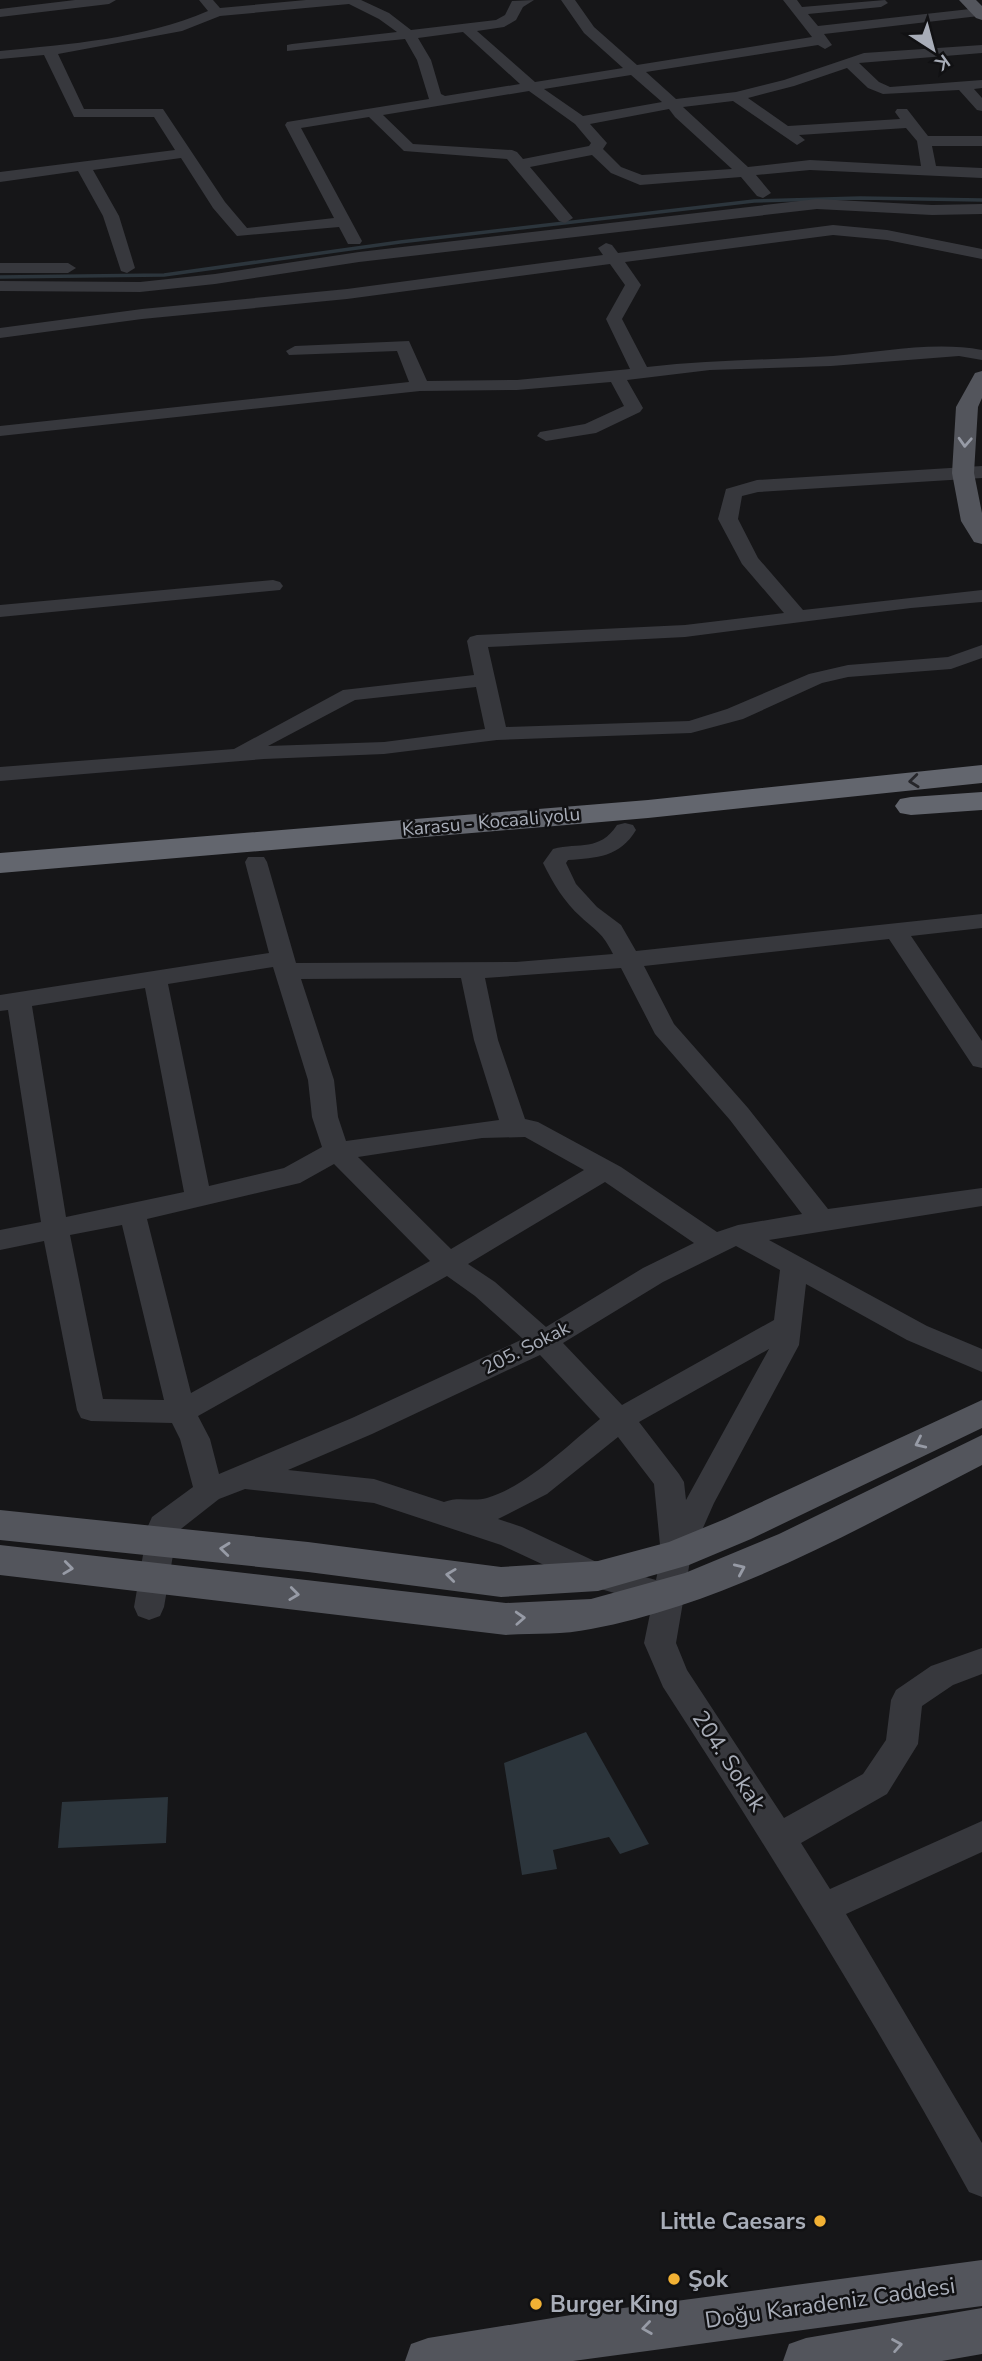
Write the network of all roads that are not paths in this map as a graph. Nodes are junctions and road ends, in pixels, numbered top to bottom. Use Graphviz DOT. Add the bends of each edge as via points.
graph roads {
  1 [pos="109,0"];
  2 [pos="206,0"];
  3 [pos="351,0"];
  4 [pos="527,0"];
  5 [pos="568,0"];
  6 [pos="879,2"];
  7 [pos="795,6"];
  8 [pos="979,7"];
  9 [pos="217,12"];
  10 [pos="0,13"];
  11 [pos="901,19"];
  12 [pos="467,28"];
  13 [pos="410,34"];
  14 [pos="817,36"];
  15 [pos="292,48"];
  16 [pos="982,49"];
  17 [pos="50,52"];
  18 [pos="0,55"];
  19 [pos="846,64"];
  20 [pos="634,68"];
  21 [pos="982,84"];
  22 [pos="962,85"];
  23 [pos="532,88"];
  24 [pos="885,91"];
  25 [pos="736,96"];
  26 [pos="444,102"];
  27 [pos="673,104"];
  28 [pos="982,107"];
  29 [pos="373,113"];
  30 [pos="580,121"];
  31 [pos="911,123"];
  32 [pos="785,131"];
  33 [pos="924,141"];
  34 [pos="982,141"];
  35 [pos="595,150"];
  36 [pos="184,153"];
  37 [pos="520,164"];
  38 [pos="832,165"];
  39 [pos="83,166"];
  40 [pos="929,170"];
  41 [pos="745,172"];
  42 [pos="982,173"];
  43 [pos="0,177"];
  44 [pos="827,188"];
  45 [pos="937,193"];
  46 [pos="982,195"];
  47 [pos="776,196"];
  48 [pos="982,209"];
  49 [pos="565,218"];
  50 [pos="342,222"];
  51 [pos="591,232"];
  52 [pos="780,237"];
  53 [pos="354,242"];
  54 [pos="330,244"];
  55 [pos="982,254"];
  56 [pos="617,260"];
  57 [pos="0,268"];
  58 [pos="89,268"];
  59 [pos="128,268"];
  60 [pos="0,286"];
  61 [pos="0,333"];
  62 [pos="295,351"];
  63 [pos="982,355"];
  64 [pos="641,373"];
  65 [pos="616,376"];
  66 [pos="982,377"];
  67 [pos="421,386"];
  68 [pos="0,431"];
  69 [pos="546,436"];
  70 [pos="973,472"];
  71 [pos="982,537"];
  72 [pos="273,586"];
  73 [pos="982,596"];
  74 [pos="0,611"];
  75 [pos="798,617"];
  76 [pos="982,652"];
  77 [pos="485,680"];
  78 [pos="497,734"];
  79 [pos="233,756"];
  80 [pos="0,774"];
  81 [pos="982,774"];
  82 [pos="982,801"];
  83 [pos="625,830"];
  84 [pos="256,862"];
  85 [pos="0,863"];
  86 [pos="0,883"];
  87 [pos="982,920"];
  88 [pos="895,930"];
  89 [pos="628,960"];
  90 [pos="285,965"];
  91 [pos="471,970"];
  92 [pos="155,978"];
  93 [pos="10,1001"];
  94 [pos="982,1060"];
  95 [pos="515,1128"];
  96 [pos="336,1151"];
  97 [pos="605,1170"];
  98 [pos="982,1197"];
  99 [pos="198,1198"];
  100 [pos="132,1213"];
  101 [pos="821,1220"];
  102 [pos="55,1229"];
  103 [pos="0,1240"];
  104 [pos="727,1240"];
  105 [pos="448,1263"];
  106 [pos="794,1267"];
  107 [pos="788,1325"];
  108 [pos="544,1341"];
  109 [pos="982,1361"];
  110 [pos="181,1412"];
  111 [pos="982,1413"];
  112 [pos="619,1420"];
  113 [pos="982,1449"];
  114 [pos="243,1477"];
  115 [pos="209,1490"];
  116 [pos="429,1509"];
  117 [pos="0,1525"];
  118 [pos="160,1542"];
  119 [pos="676,1555"];
  120 [pos="0,1560"];
  121 [pos="598,1576"];
  122 [pos="152,1592"];
  123 [pos="668,1596"];
  124 [pos="982,1661"];
  125 [pos="982,1836"];
  126 [pos="780,1838"];
  127 [pos="824,1908"];
  128 [pos="982,2179"];
  129 [pos="982,2283"];
  130 [pos="982,2331"];
  131 [pos="428,2361"];
  132 [pos="806,2361"];
  1 -- 10 [label="street"];
  2 -- 9 [label="street"];
  3 -- 9 [label="street"];
  3 -- 13 [label="street" via="388,15"];
  4 -- 12 [label="street" via="499,24"];
  5 -- 20 [label="street" via="589,30"];
  6 -- 7 [label="street"];
  6 -- 11 [label="street"];
  7 -- 14 [label="street"];
  8 -- 11 [label="street"];
  9 -- 17 [label="street" via="182,27"];
  11 -- 14 [label="street"];
  12 -- 13 [label="street"];
  12 -- 23 [label="street"];
  13 -- 15 [label="street"];
  13 -- 26 [label="street" via="431,72 434,96"];
  14 -- 19 [label="street"];
  14 -- 20 [label="street"];
  16 -- 19 [label="street" via="864,57"];
  17 -- 18 [label="street"];
  17 -- 36 [label="street" via="79,114 158,112"];
  19 -- 24 [label="street"];
  19 -- 25 [label="street"];
  20 -- 23 [label="street"];
  20 -- 27 [label="street"];
  21 -- 22 [label="street"];
  22 -- 24 [label="street"];
  22 -- 28 [label="street"];
  23 -- 26 [label="street"];
  23 -- 30 [label="street"];
  24 -- 31 [label="street"];
  25 -- 27 [label="street"];
  25 -- 32 [label="street"];
  26 -- 29 [label="street"];
  27 -- 30 [label="street"];
  27 -- 41 [label="street"];
  29 -- 37 [label="street" via="409,148 512,155"];
  29 -- 50 [label="street" via="292,125"];
  30 -- 35 [label="street" via="599,143"];
  31 -- 32 [label="street"];
  31 -- 33 [label="street"];
  32 -- 38 [label="street"];
  33 -- 34 [label="street"];
  33 -- 40 [label="street"];
  35 -- 37 [label="street"];
  35 -- 41 [label="street" via="616,170 640,180"];
  36 -- 39 [label="street"];
  36 -- 50 [label="street" via="243,233"];
  37 -- 49 [label="street"];
  38 -- 40 [label="street"];
  38 -- 41 [label="street"];
  39 -- 43 [label="street"];
  39 -- 59 [label="street" via="111,216"];
  40 -- 42 [label="street"];
  41 -- 47 [label="street"];
  44 -- 47 [label="street"];
  45 -- 46 [label="street"];
  47 -- 48 [label="street" via="817,204"];
  47 -- 49 [label="street"];
  47 -- 51 [label="street"];
  47 -- 52 [label="street"];
  49 -- 53 [label="street"];
  50 -- 53 [label="street"];
  51 -- 56 [label="street"];
  51 -- 60 [label="street" via="140,287"];
  52 -- 55 [label="street" via="833,230 887,235"];
  52 -- 56 [label="street"];
  53 -- 54 [label="street"];
  56 -- 61 [label="street"];
  56 -- 64 [label="street" via="633,285 614,318"];
  57 -- 58 [label="street"];
  62 -- 67 [label="street" via="403,345"];
  63 -- 64 [label="street" via="959,351"];
  64 -- 65 [label="street"];
  65 -- 67 [label="street" via="517,385"];
  65 -- 69 [label="street" via="634,408 590,429"];
  66 -- 70 [label="main road, one-way" via="967,407"];
  67 -- 68 [label="street"];
  70 -- 71 [label="main road" via="972,521"];
  70 -- 75 [label="street" via="757,486 733,493 728,519 750,560"];
  72 -- 74 [label="street"];
  73 -- 75 [label="street"];
  75 -- 77 [label="street" via="685,631 477,641"];
  76 -- 78 [label="street" via="951,663 816,678 691,727"];
  77 -- 78 [label="street"];
  77 -- 79 [label="street" via="350,694"];
  78 -- 79 [label="street" via="384,748"];
  79 -- 80 [label="street"];
  81 -- 85 [label="highway, Karasu - Kocaali yolu, one-way" via="648,809"];
  82 -- 83 [label="highway, Karasu - Kocaali yolu"];
  83 -- 84 [label="highway, Karasu - Kocaali yolu" via="443,842"];
  83 -- 89 [label="street" via="619,842 606,849 561,854 554,863 566,887 613,930"];
  84 -- 86 [label="highway, Karasu - Kocaali yolu"];
  84 -- 90 [label="street"];
  87 -- 88 [label="street"];
  88 -- 89 [label="street"];
  88 -- 94 [label="street"];
  89 -- 91 [label="street"];
  89 -- 101 [label="street" via="664,1028 739,1114"];
  90 -- 91 [label="street"];
  90 -- 92 [label="street"];
  90 -- 96 [label="street" via="321,1080 325,1117"];
  91 -- 95 [label="street" via="486,1040"];
  92 -- 93 [label="street"];
  92 -- 99 [label="street"];
  93 -- 102 [label="street"];
  95 -- 96 [label="street"];
  95 -- 97 [label="street" via="529,1128"];
  96 -- 99 [label="street" via="291,1176"];
  96 -- 105 [label="street, 204. Sokak"];
  97 -- 104 [label="street"];
  97 -- 105 [label="street"];
  98 -- 101 [label="street, 205. Sokak"];
  99 -- 100 [label="street"];
  100 -- 102 [label="street"];
  100 -- 110 [label="street"];
  101 -- 104 [label="street, 205. Sokak"];
  102 -- 103 [label="street"];
  102 -- 110 [label="street" via="91,1410"];
  104 -- 106 [label="street"];
  104 -- 108 [label="street, 205. Sokak" via="653,1275"];
  105 -- 108 [label="street, 204. Sokak"];
  105 -- 110 [label="street"];
  106 -- 107 [label="street"];
  106 -- 109 [label="street" via="917,1333"];
  107 -- 112 [label="street"];
  107 -- 119 [label="street" via="785,1345 701,1499"];
  108 -- 112 [label="street, 204. Sokak"];
  108 -- 114 [label="street, 205. Sokak"];
  110 -- 115 [label="street" via="195,1439"];
  111 -- 119 [label="main road, one-way"];
  112 -- 116 [label="street" via="537,1486 490,1510"];
  112 -- 119 [label="street, 204. Sokak" via="669,1482"];
  123 -- 113 [label="main road, one-way" via="738,1570"];
  114 -- 115 [label="street, 205. Sokak"];
  114 -- 116 [label="street" via="374,1491"];
  115 -- 118 [label="street, 205. Sokak" via="163,1526"];
  116 -- 121 [label="street" via="512,1536"];
  117 -- 118 [label="main road"];
  121 -- 118 [label="main road, one-way" via="501,1582"];
  118 -- 122 [label="street, 205. Sokak"];
  119 -- 121 [label="main road"];
  119 -- 123 [label="street, 204. Sokak"];
  120 -- 122 [label="main road, one-way"];
  121 -- 123 [label="street"];
  122 -- 123 [label="main road, one-way" via="506,1619 588,1615"];
  123 -- 126 [label="street, 204. Sokak" via="660,1643 674,1677"];
  124 -- 126 [label="street" via="931,1679 907,1700 902,1744 875,1784"];
  125 -- 127 [label="street"];
  126 -- 127 [label="street, 204. Sokak"];
  127 -- 128 [label="street, 204. Sokak" via="917,2060"];
  129 -- 131 [label="main road, Doğu Karadeniz Caddesi, one-way"];
  132 -- 130 [label="main road, one-way"];
}
